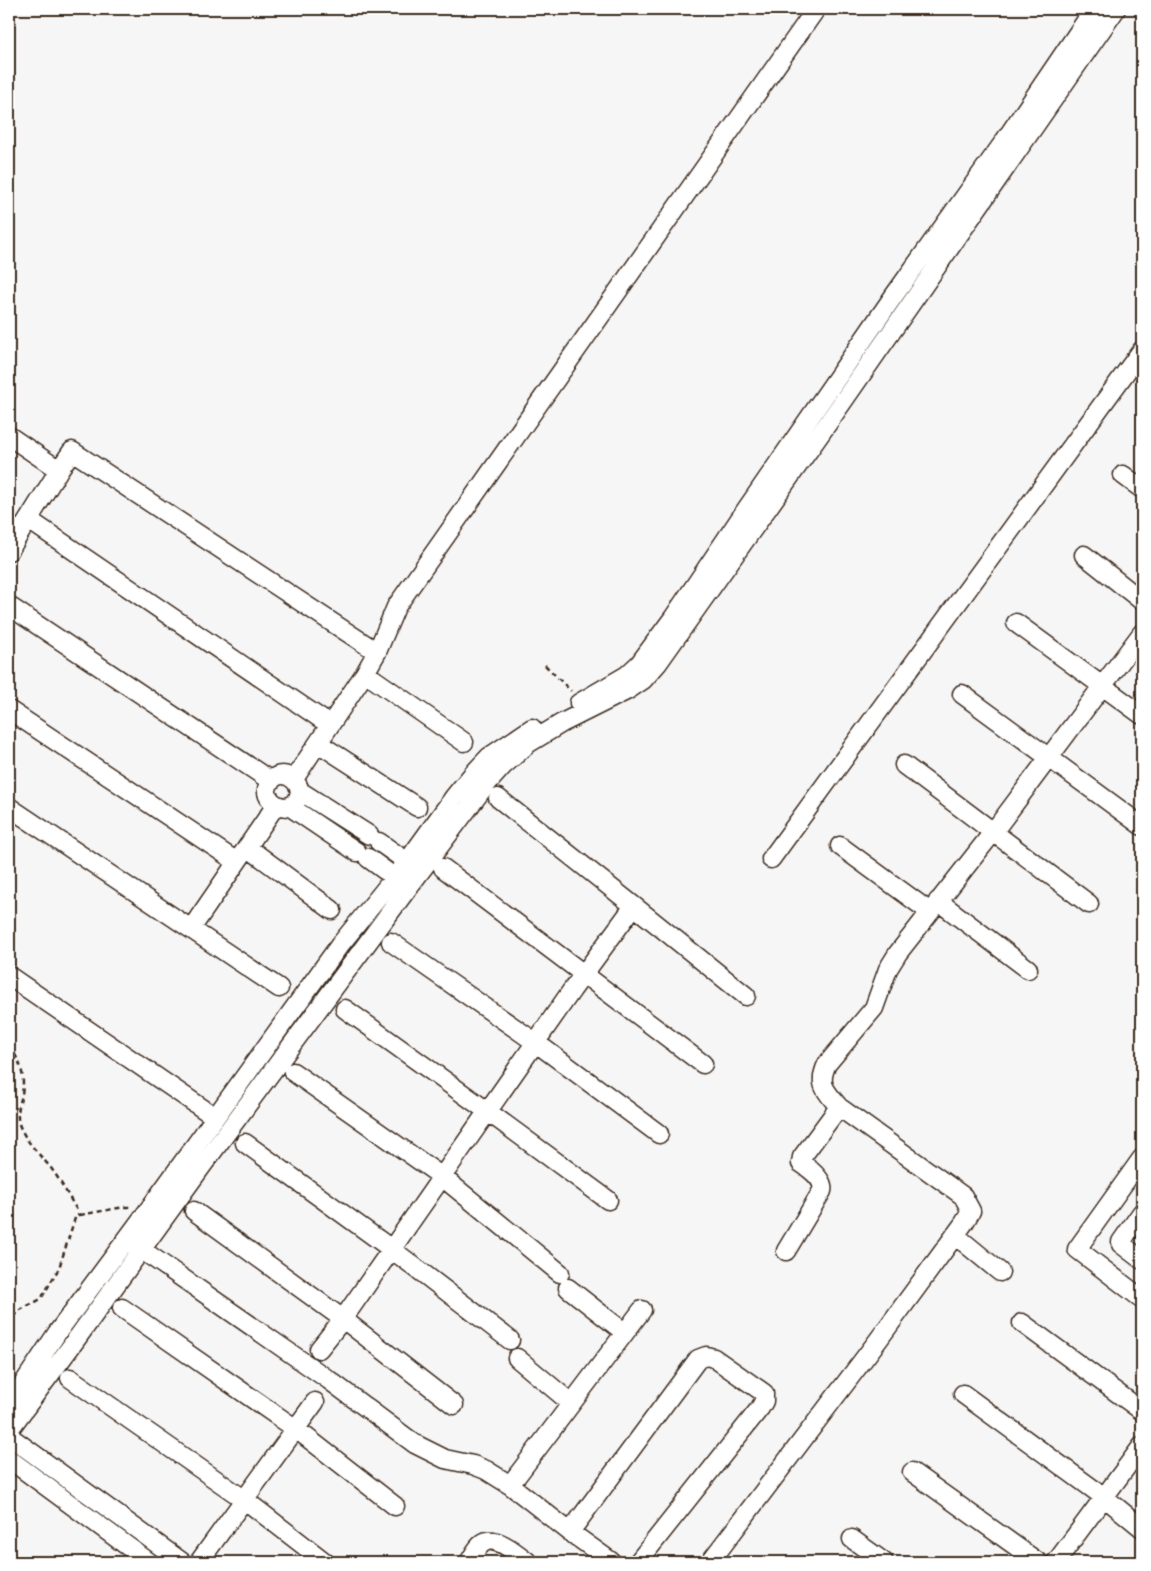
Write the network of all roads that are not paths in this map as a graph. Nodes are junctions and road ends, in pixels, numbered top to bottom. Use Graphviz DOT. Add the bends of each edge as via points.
graph roads {
  1 [pos="816,9"];
  2 [pos="1094,9"];
  3 [pos="1116,9"];
  4 [pos="1142,350"];
  5 [pos="9,436"];
  6 [pos="59,470"];
  7 [pos="1123,475"];
  8 [pos="1142,489"];
  9 [pos="19,526"];
  10 [pos="9,551"];
  11 [pos="1084,556"];
  12 [pos="1142,602"];
  13 [pos="9,606"];
  14 [pos="1016,623"];
  15 [pos="1142,634"];
  16 [pos="377,652"];
  17 [pos="365,673"];
  18 [pos="1102,686"];
  19 [pos="962,694"];
  20 [pos="9,710"];
  21 [pos="1142,714"];
  22 [pos="558,719"];
  23 [pos="330,725"];
  24 [pos="525,739"];
  25 [pos="464,742"];
  26 [pos="318,743"];
  27 [pos="1049,757"];
  28 [pos="904,765"];
  29 [pos="472,775"];
  30 [pos="271,781"];
  31 [pos="297,785"];
  32 [pos="491,791"];
  33 [pos="283,806"];
  34 [pos="9,807"];
  35 [pos="417,807"];
  36 [pos="1142,826"];
  37 [pos="994,831"];
  38 [pos="840,846"];
  39 [pos="247,847"];
  40 [pos="771,859"];
  41 [pos="237,862"];
  42 [pos="414,867"];
  43 [pos="443,868"];
  44 [pos="394,877"];
  45 [pos="408,888"];
  46 [pos="1089,904"];
  47 [pos="634,906"];
  48 [pos="934,907"];
  49 [pos="332,910"];
  50 [pos="191,929"];
  51 [pos="391,942"];
  52 [pos="1028,969"];
  53 [pos="584,974"];
  54 [pos="9,976"];
  55 [pos="279,988"];
  56 [pos="746,996"];
  57 [pos="345,1009"];
  58 [pos="535,1042"];
  59 [pos="703,1064"];
  60 [pos="293,1072"];
  61 [pos="839,1107"];
  62 [pos="487,1111"];
  63 [pos="215,1117"];
  64 [pos="659,1134"];
  65 [pos="245,1143"];
  66 [pos="1142,1158"];
  67 [pos="441,1176"];
  68 [pos="608,1200"];
  69 [pos="194,1211"];
  70 [pos="1142,1212"];
  71 [pos="955,1235"];
  72 [pos="127,1239"];
  73 [pos="390,1248"];
  74 [pos="142,1249"];
  75 [pos="786,1251"];
  76 [pos="1142,1260"];
  77 [pos="1000,1272"];
  78 [pos="1142,1299"];
  79 [pos="122,1308"];
  80 [pos="642,1310"];
  81 [pos="343,1319"];
  82 [pos="1022,1323"];
  83 [pos="624,1332"];
  84 [pos="510,1340"];
  85 [pos="319,1349"];
  86 [pos="517,1358"];
  87 [pos="70,1378"];
  88 [pos="962,1394"];
  89 [pos="315,1402"];
  90 [pos="571,1403"];
  91 [pos="9,1405"];
  92 [pos="454,1405"];
  93 [pos="1142,1411"];
  94 [pos="296,1429"];
  95 [pos="9,1430"];
  96 [pos="9,1436"];
  97 [pos="1142,1446"];
  98 [pos="9,1459"];
  99 [pos="912,1472"];
  100 [pos="510,1485"];
  101 [pos="1104,1497"];
  102 [pos="245,1500"];
  103 [pos="395,1506"];
  104 [pos="108,1508"];
  105 [pos="98,1525"];
  106 [pos="1142,1528"];
  107 [pos="570,1532"];
  108 [pos="852,1539"];
  109 [pos="149,1562"];
  110 [pos="182,1562"];
  111 [pos="199,1562"];
  112 [pos="326,1562"];
  113 [pos="469,1562"];
  114 [pos="528,1562"];
  115 [pos="612,1562"];
  116 [pos="638,1562"];
  117 [pos="710,1562"];
  118 [pos="884,1562"];
  119 [pos="1038,1562"];
  120 [pos="1056,1562"];
  1 -- 16 [label="street" via="396,607"];
  2 -- 22 [label="street" via="639,664"];
  3 -- 22 [label="street" via="658,663 643,680 628,690"];
  4 -- 40 [label="street"];
  5 -- 6 [label="street"];
  6 -- 9 [label="street"];
  6 -- 16 [label="street" via="72,451"];
  7 -- 8 [label="street"];
  9 -- 10 [label="street"];
  9 -- 23 [label="street"];
  11 -- 12 [label="street"];
  13 -- 30 [label="street"];
  14 -- 18 [label="street"];
  15 -- 18 [label="street"];
  16 -- 17 [label="street"];
  17 -- 23 [label="street"];
  17 -- 25 [label="street"];
  18 -- 21 [label="street"];
  18 -- 27 [label="street"];
  19 -- 27 [label="street"];
  20 -- 41 [label="street"];
  22 -- 24 [label="street"];
  23 -- 26 [label="street"];
  24 -- 29 [label="street" via="489,757"];
  24 -- 32 [label="street" via="503,766"];
  26 -- 31 [label="street"];
  26 -- 35 [label="street"];
  27 -- 36 [label="street"];
  27 -- 37 [label="street"];
  28 -- 37 [label="street"];
  29 -- 32 [label="street"];
  29 -- 42 [label="street" via="433,824"];
  30 -- 31 [label="street" via="282,775 289,776"];
  30 -- 33 [label="street" via="267,794 270,801"];
  31 -- 33 [label="street" via="297,800"];
  31 -- 42 [label="street"];
  32 -- 42 [label="street"];
  32 -- 47 [label="street"];
  33 -- 39 [label="street"];
  33 -- 44 [label="street"];
  34 -- 50 [label="street"];
  37 -- 46 [label="street"];
  37 -- 48 [label="street"];
  38 -- 48 [label="street"];
  39 -- 41 [label="street"];
  39 -- 49 [label="street"];
  41 -- 50 [label="street"];
  42 -- 44 [label="street"];
  42 -- 45 [label="street"];
  43 -- 53 [label="street"];
  44 -- 45 [label="street"];
  44 -- 63 [label="street" via="339,946"];
  45 -- 74 [label="street"];
  47 -- 53 [label="street"];
  47 -- 56 [label="street"];
  48 -- 52 [label="street"];
  48 -- 61 [label="street" via="888,968 874,1008 822,1074 822,1083"];
  50 -- 55 [label="street"];
  51 -- 58 [label="street"];
  53 -- 58 [label="street"];
  53 -- 59 [label="street"];
  54 -- 63 [label="street"];
  57 -- 62 [label="street"];
  58 -- 62 [label="street"];
  58 -- 64 [label="street"];
  60 -- 67 [label="street"];
  61 -- 71 [label="street" via="962,1196 971,1211"];
  61 -- 75 [label="street" via="802,1157 801,1163 821,1182 822,1192"];
  62 -- 67 [label="street"];
  62 -- 68 [label="street"];
  63 -- 72 [label="street"];
  65 -- 73 [label="street"];
  66 -- 78 [label="street" via="1077,1250"];
  67 -- 73 [label="street"];
  67 -- 83 [label="street"];
  69 -- 81 [label="street"];
  70 -- 76 [label="street" via="1121,1242"];
  71 -- 77 [label="street"];
  71 -- 117 [label="street"];
  72 -- 74 [label="street"];
  72 -- 91 [label="street" via="57,1333"];
  73 -- 81 [label="street"];
  73 -- 84 [label="street"];
  74 -- 95 [label="street"];
  74 -- 100 [label="street" via="415,1444 445,1459 486,1470"];
  79 -- 94 [label="street"];
  80 -- 83 [label="street"];
  81 -- 85 [label="street"];
  81 -- 92 [label="street"];
  82 -- 93 [label="street"];
  83 -- 90 [label="street"];
  86 -- 90 [label="street"];
  87 -- 102 [label="street"];
  88 -- 101 [label="street"];
  89 -- 94 [label="street"];
  90 -- 100 [label="street"];
  94 -- 102 [label="street"];
  94 -- 103 [label="street"];
  96 -- 104 [label="street"];
  97 -- 101 [label="street"];
  98 -- 105 [label="street"];
  99 -- 119 [label="street"];
  100 -- 107 [label="street"];
  101 -- 106 [label="street"];
  101 -- 120 [label="street"];
  102 -- 111 [label="street"];
  102 -- 112 [label="street"];
  104 -- 105 [label="street"];
  104 -- 110 [label="street"];
  105 -- 109 [label="street"];
  107 -- 115 [label="street"];
  107 -- 116 [label="street" via="698,1359 714,1358 764,1394 764,1400"];
  108 -- 118 [label="street"];
  113 -- 114 [label="street" via="489,1540 509,1548"];
}
